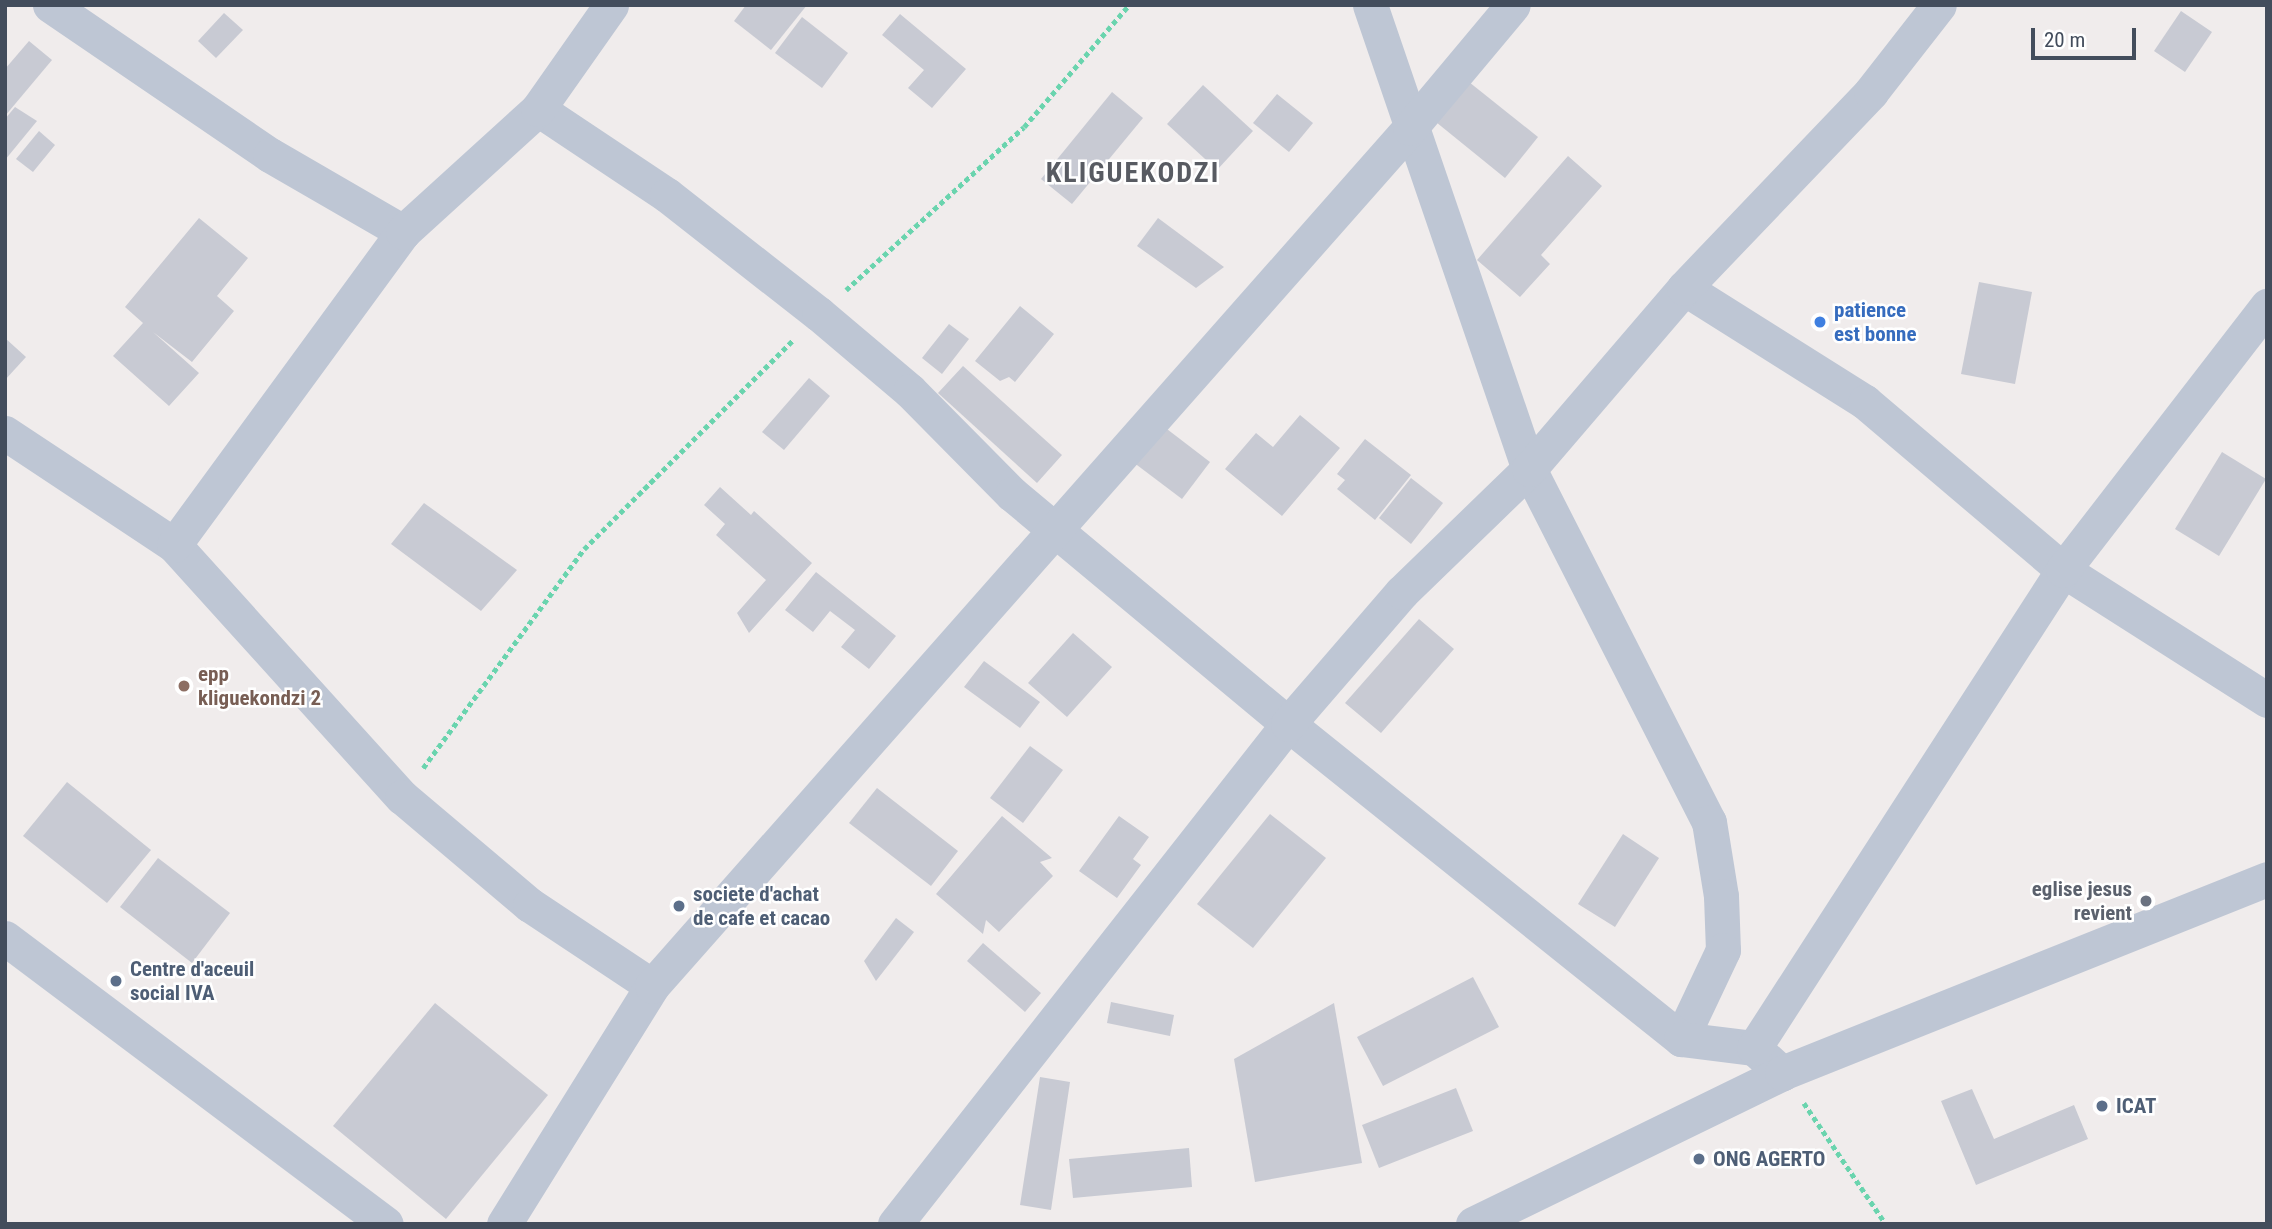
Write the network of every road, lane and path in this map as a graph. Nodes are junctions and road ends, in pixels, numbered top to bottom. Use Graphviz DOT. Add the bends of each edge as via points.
graph roads {
  1 [pos="50,5"];
  2 [pos="611,5"];
  3 [pos="1129,5"];
  4 [pos="1370,5"];
  5 [pos="1513,5"];
  6 [pos="1940,5"];
  7 [pos="538,108"];
  8 [pos="1410,128"];
  9 [pos="403,232"];
  10 [pos="1684,288"];
  11 [pos="2267,306"];
  12 [pos="819,314"];
  13 [pos="5,433"];
  14 [pos="1529,469"];
  15 [pos="1055,527"];
  16 [pos="174,545"];
  17 [pos="2063,570"];
  18 [pos="2267,700"];
  19 [pos="1288,724"];
  20 [pos="402,797"];
  21 [pos="2267,879"];
  22 [pos="5,938"];
  23 [pos="652,986"];
  24 [pos="1681,1039"];
  25 [pos="1754,1048"];
  26 [pos="1782,1073"];
  27 [pos="386,1224"];
  28 [pos="504,1224"];
  29 [pos="895,1224"];
  30 [pos="1473,1224"];
  31 [pos="1886,1224"];
  1 -- 9 [label="street" via="271,155"];
  2 -- 7 [label="street"];
  3 -- 12 [label="path" via="1024,127"];
  4 -- 8 [label="street" via="1385,39"];
  5 -- 8 [label="street"];
  6 -- 10 [label="street" via="1871,92"];
  7 -- 9 [label="street"];
  7 -- 12 [label="street" via="667,195"];
  8 -- 14 [label="street"];
  8 -- 15 [label="street"];
  9 -- 16 [label="street"];
  10 -- 14 [label="street"];
  10 -- 17 [label="street" via="1865,402"];
  11 -- 17 [label="street"];
  12 -- 15 [label="street" via="910,391 1012,495"];
  12 -- 20 [label="path" via="584,549"];
  13 -- 16 [label="street"];
  14 -- 19 [label="street" via="1402,592"];
  14 -- 24 [label="street" via="1709,822 1721,896 1723,950"];
  15 -- 19 [label="street"];
  15 -- 23 [label="street"];
  16 -- 20 [label="street"];
  17 -- 18 [label="street"];
  17 -- 25 [label="street"];
  19 -- 24 [label="street"];
  19 -- 29 [label="street"];
  20 -- 23 [label="street" via="530,905"];
  21 -- 26 [label="street"];
  22 -- 27 [label="street"];
  23 -- 28 [label="street"];
  24 -- 25 [label="street"];
  25 -- 26 [label="street"];
  26 -- 30 [label="street"];
  26 -- 31 [label="path"];
}
